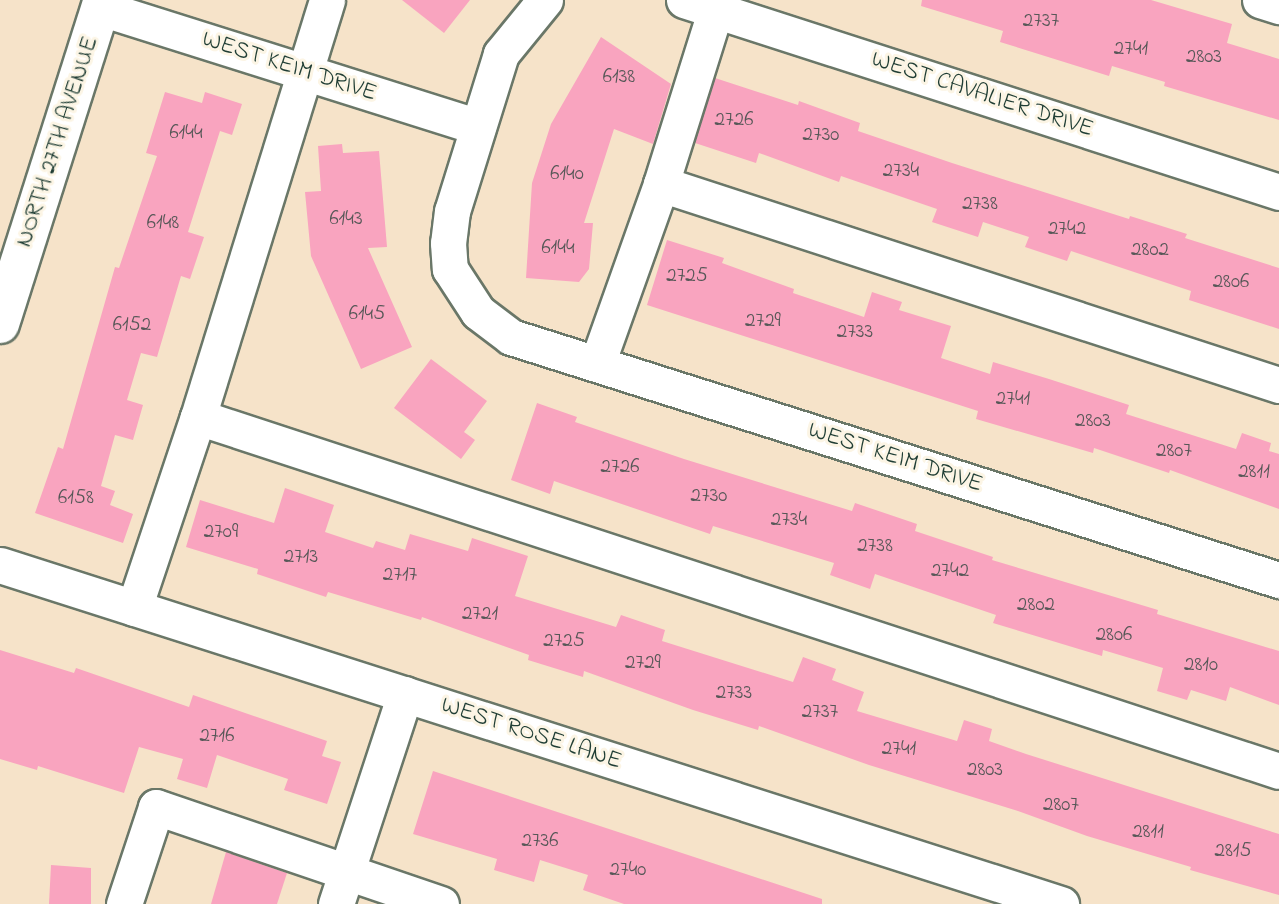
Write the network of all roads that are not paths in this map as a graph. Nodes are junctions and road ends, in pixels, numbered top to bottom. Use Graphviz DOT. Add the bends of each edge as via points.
graph roads {
  1 [pos="327,0"];
  2 [pos="545,0"];
  3 [pos="1260,0"];
  4 [pos="102,4"];
  5 [pos="700,4"];
  6 [pos="1279,6"];
  7 [pos="303,72"];
  8 [pos="478,127"];
  9 [pos="661,184"];
  10 [pos="1279,192"];
  11 [pos="0,324"];
  12 [pos="597,364"];
  13 [pos="1279,385"];
  14 [pos="198,417"];
  15 [pos="0,565"];
  16 [pos="1279,580"];
  17 [pos="134,608"];
  18 [pos="405,694"];
  19 [pos="1279,771"];
  20 [pos="341,889"];
  21 [pos="124,904"];
  22 [pos="441,904"];
  23 [pos="1061,904"];
  1 -- 7 [label="street"];
  2 -- 8 [label="street, WEST KEIM DRIVE" via="501,54"];
  3 -- 6 [label="street"];
  4 -- 7 [label="street, WEST KEIM DRIVE"];
  4 -- 11 [label="main road, NORTH 27TH AVENUE"];
  5 -- 9 [label="street"];
  5 -- 10 [label="street, WEST CAVALIER DRIVE"];
  7 -- 8 [label="street, WEST KEIM DRIVE"];
  7 -- 14 [label="street"];
  8 -- 12 [label="street, WEST KEIM DRIVE" via="452,211 450,269 478,313 511,337"];
  9 -- 12 [label="street"];
  9 -- 13 [label="street"];
  12 -- 16 [label="street, WEST KEIM DRIVE"];
  14 -- 17 [label="street"];
  14 -- 19 [label="street"];
  15 -- 17 [label="street, WEST ROSE LANE"];
  17 -- 18 [label="street, WEST ROSE LANE"];
  18 -- 20 [label="street"];
  18 -- 23 [label="street, WEST ROSE LANE"];
  20 -- 21 [label="street" via="156,807"];
  20 -- 22 [label="street"];
}
